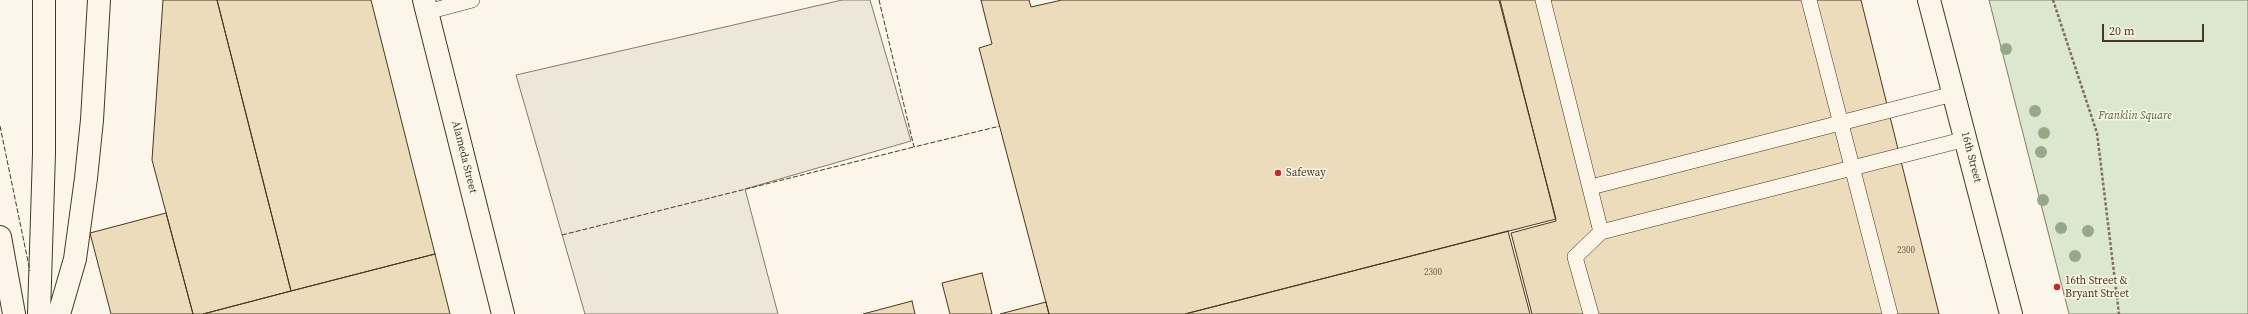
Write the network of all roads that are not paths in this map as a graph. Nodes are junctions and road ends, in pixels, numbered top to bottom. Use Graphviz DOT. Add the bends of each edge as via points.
graph roads {
  1 [pos="44,0"];
  2 [pos="99,0"];
  3 [pos="472,0"];
  4 [pos="1543,0"];
  5 [pos="1809,0"];
  6 [pos="1929,0"];
  7 [pos="426,6"];
  8 [pos="1953,94"];
  9 [pos="1841,123"];
  10 [pos="1966,139"];
  11 [pos="1852,168"];
  12 [pos="1591,187"];
  13 [pos="1601,232"];
  14 [pos="0,237"];
  15 [pos="14,314"];
  16 [pos="39,314"];
  17 [pos="59,314"];
  18 [pos="503,314"];
  19 [pos="1591,314"];
  20 [pos="1890,314"];
  21 [pos="2011,314"];
  1 -- 16 [label="main road" via="44,153"];
  2 -- 17 [label="main road" via="86,178 75,259"];
  3 -- 7 [label="lane"];
  4 -- 12 [label="lane"];
  5 -- 9 [label="lane"];
  6 -- 8 [label="main road, 16th Street"];
  7 -- 18 [label="main road, Alameda Street"];
  8 -- 9 [label="lane"];
  8 -- 10 [label="main road, 16th Street"];
  9 -- 11 [label="lane"];
  9 -- 12 [label="lane"];
  10 -- 11 [label="lane"];
  10 -- 21 [label="main road, 16th Street"];
  11 -- 13 [label="lane"];
  11 -- 20 [label="lane"];
  12 -- 13 [label="lane"];
  13 -- 19 [label="lane" via="1575,257"];
  14 -- 15 [label="main road"];
}
